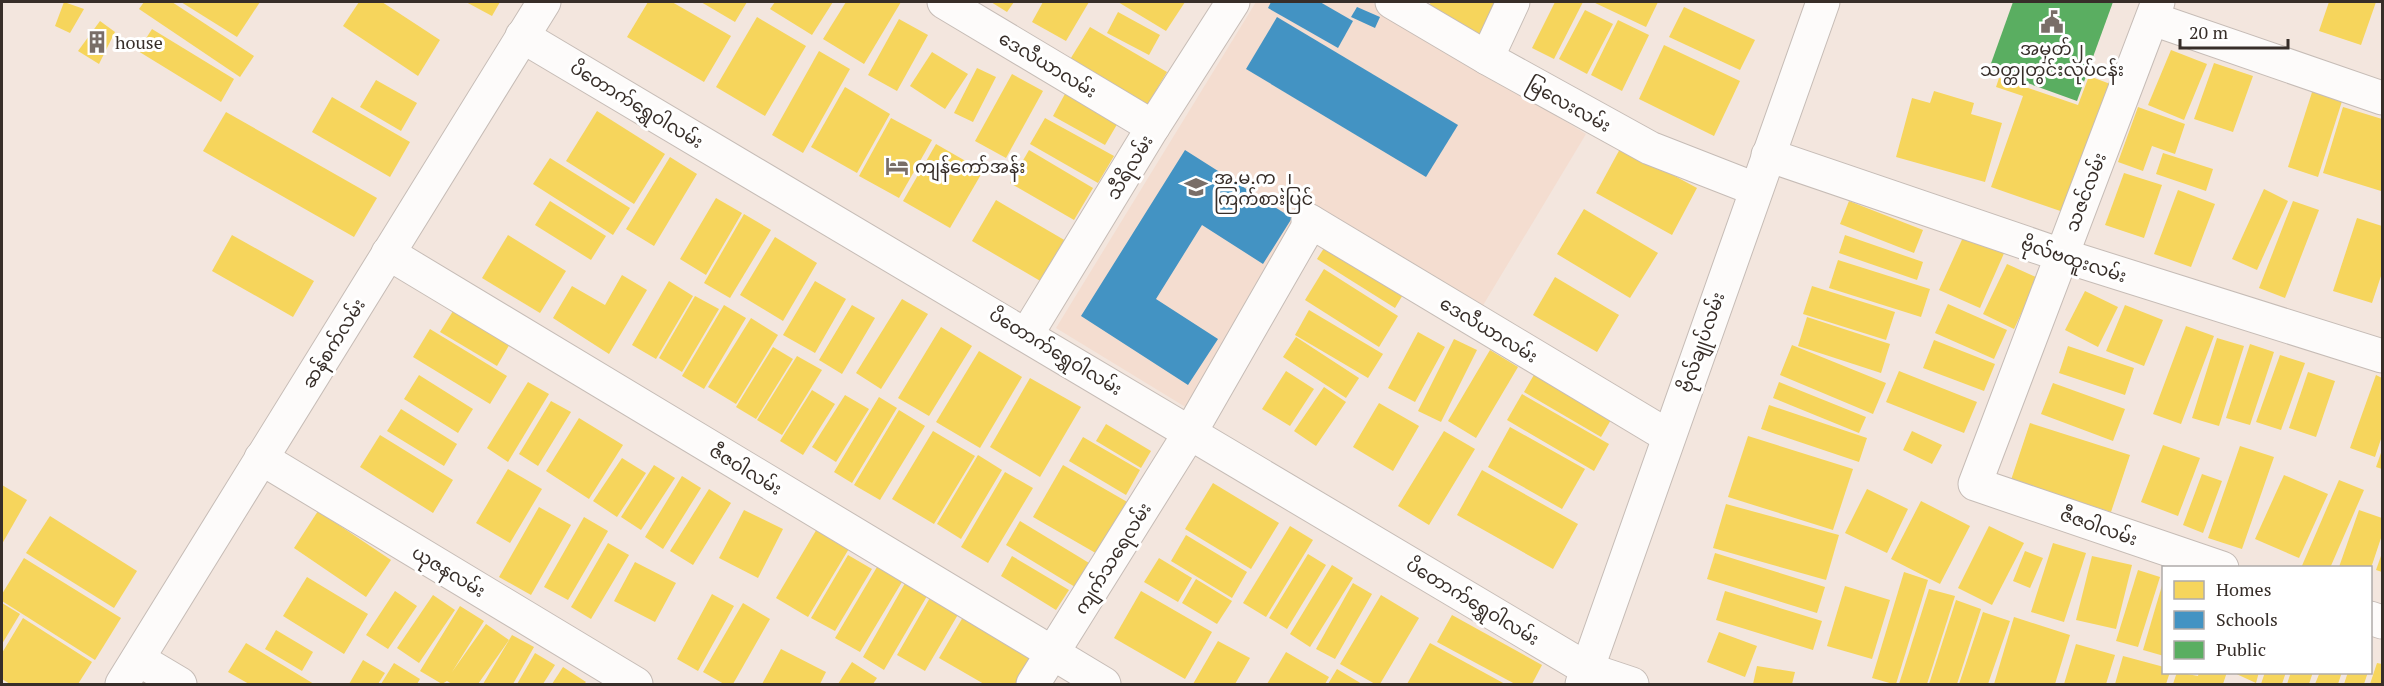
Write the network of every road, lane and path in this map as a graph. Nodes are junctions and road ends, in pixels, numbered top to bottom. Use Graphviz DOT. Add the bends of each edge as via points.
graph roads {
  1 [pos="544,2"];
  2 [pos="944,2"];
  3 [pos="1233,2"];
  4 [pos="1392,2"];
  5 [pos="1513,2"];
  6 [pos="1822,2"];
  7 [pos="2156,10"];
  8 [pos="522,36"];
  9 [pos="1487,58"];
  10 [pos="2382,98"];
  11 [pos="1153,126"];
  12 [pos="1768,155"];
  13 [pos="1755,189"];
  14 [pos="388,253"];
  15 [pos="2061,255"];
  16 [pos="1027,334"];
  17 [pos="2382,357"];
  18 [pos="1191,431"];
  19 [pos="1668,436"];
  20 [pos="261,458"];
  21 [pos="1975,484"];
  22 [pos="2219,566"];
  23 [pos="1053,653"];
  24 [pos="130,672"];
  25 [pos="1585,677"];
  26 [pos="180,684"];
  27 [pos="636,684"];
  28 [pos="1034,684"];
  29 [pos="1104,684"];
  30 [pos="1632,684"];
  1 -- 8 [label="street, ဆန်စက်လမ်း"];
  2 -- 11 [label="street, ဒေလီယာလမ်း"];
  3 -- 11 [label="street, သီရိလမ်း"];
  4 -- 9 [label="street, မြလေးလမ်း"];
  5 -- 9 [label="street"];
  6 -- 12 [label="street, ဗိုလ်ချုပ်လမ်း"];
  7 -- 10 [label="street"];
  7 -- 15 [label="street, သဇင်လမ်း"];
  8 -- 14 [label="street, ဆန်စက်လမ်း"];
  8 -- 16 [label="street, ပိတောက်ရွှေဝါလမ်း"];
  9 -- 13 [label="street, မြလေးလမ်း" via="1650,148"];
  11 -- 16 [label="street, သီရိလမ်း"];
  12 -- 13 [label="street, ဗိုလ်ချုပ်လမ်း"];
  12 -- 15 [label="street, ဗိုလ်ဗထူးလမ်း"];
  13 -- 19 [label="street, ဗိုလ်ချုပ်လမ်း"];
  14 -- 20 [label="street, ဆန်စက်လမ်း"];
  14 -- 23 [label="street, ဇီဇဝါလမ်း"];
  15 -- 17 [label="street, ဗိုလ်ဗထူးလမ်း"];
  15 -- 21 [label="street, သဇင်လမ်း"];
  16 -- 18 [label="street, ပိတောက်ရွှေဝါလမ်း"];
  18 -- 19 [label="street, ဒေလီယာလမ်း" via="1310,221"];
  18 -- 23 [label="street, ကျက်သရေလမ်း"];
  18 -- 25 [label="street, ပိတောက်ရွှေဝါလမ်း"];
  19 -- 25 [label="street, ဗိုလ်ချုပ်လမ်း"];
  20 -- 24 [label="street, ဆန်စက်လမ်း"];
  20 -- 27 [label="street, ယုဇနလမ်း"];
  21 -- 22 [label="street, ဇီဇဝါလမ်း"];
  23 -- 28 [label="street, ကျက်သရေလမ်း"];
  23 -- 29 [label="street, ဇီဇဝါလမ်း"];
  24 -- 26 [label="street"];
  25 -- 30 [label="street, ပိတောက်ရွှေဝါလမ်း"];
}
